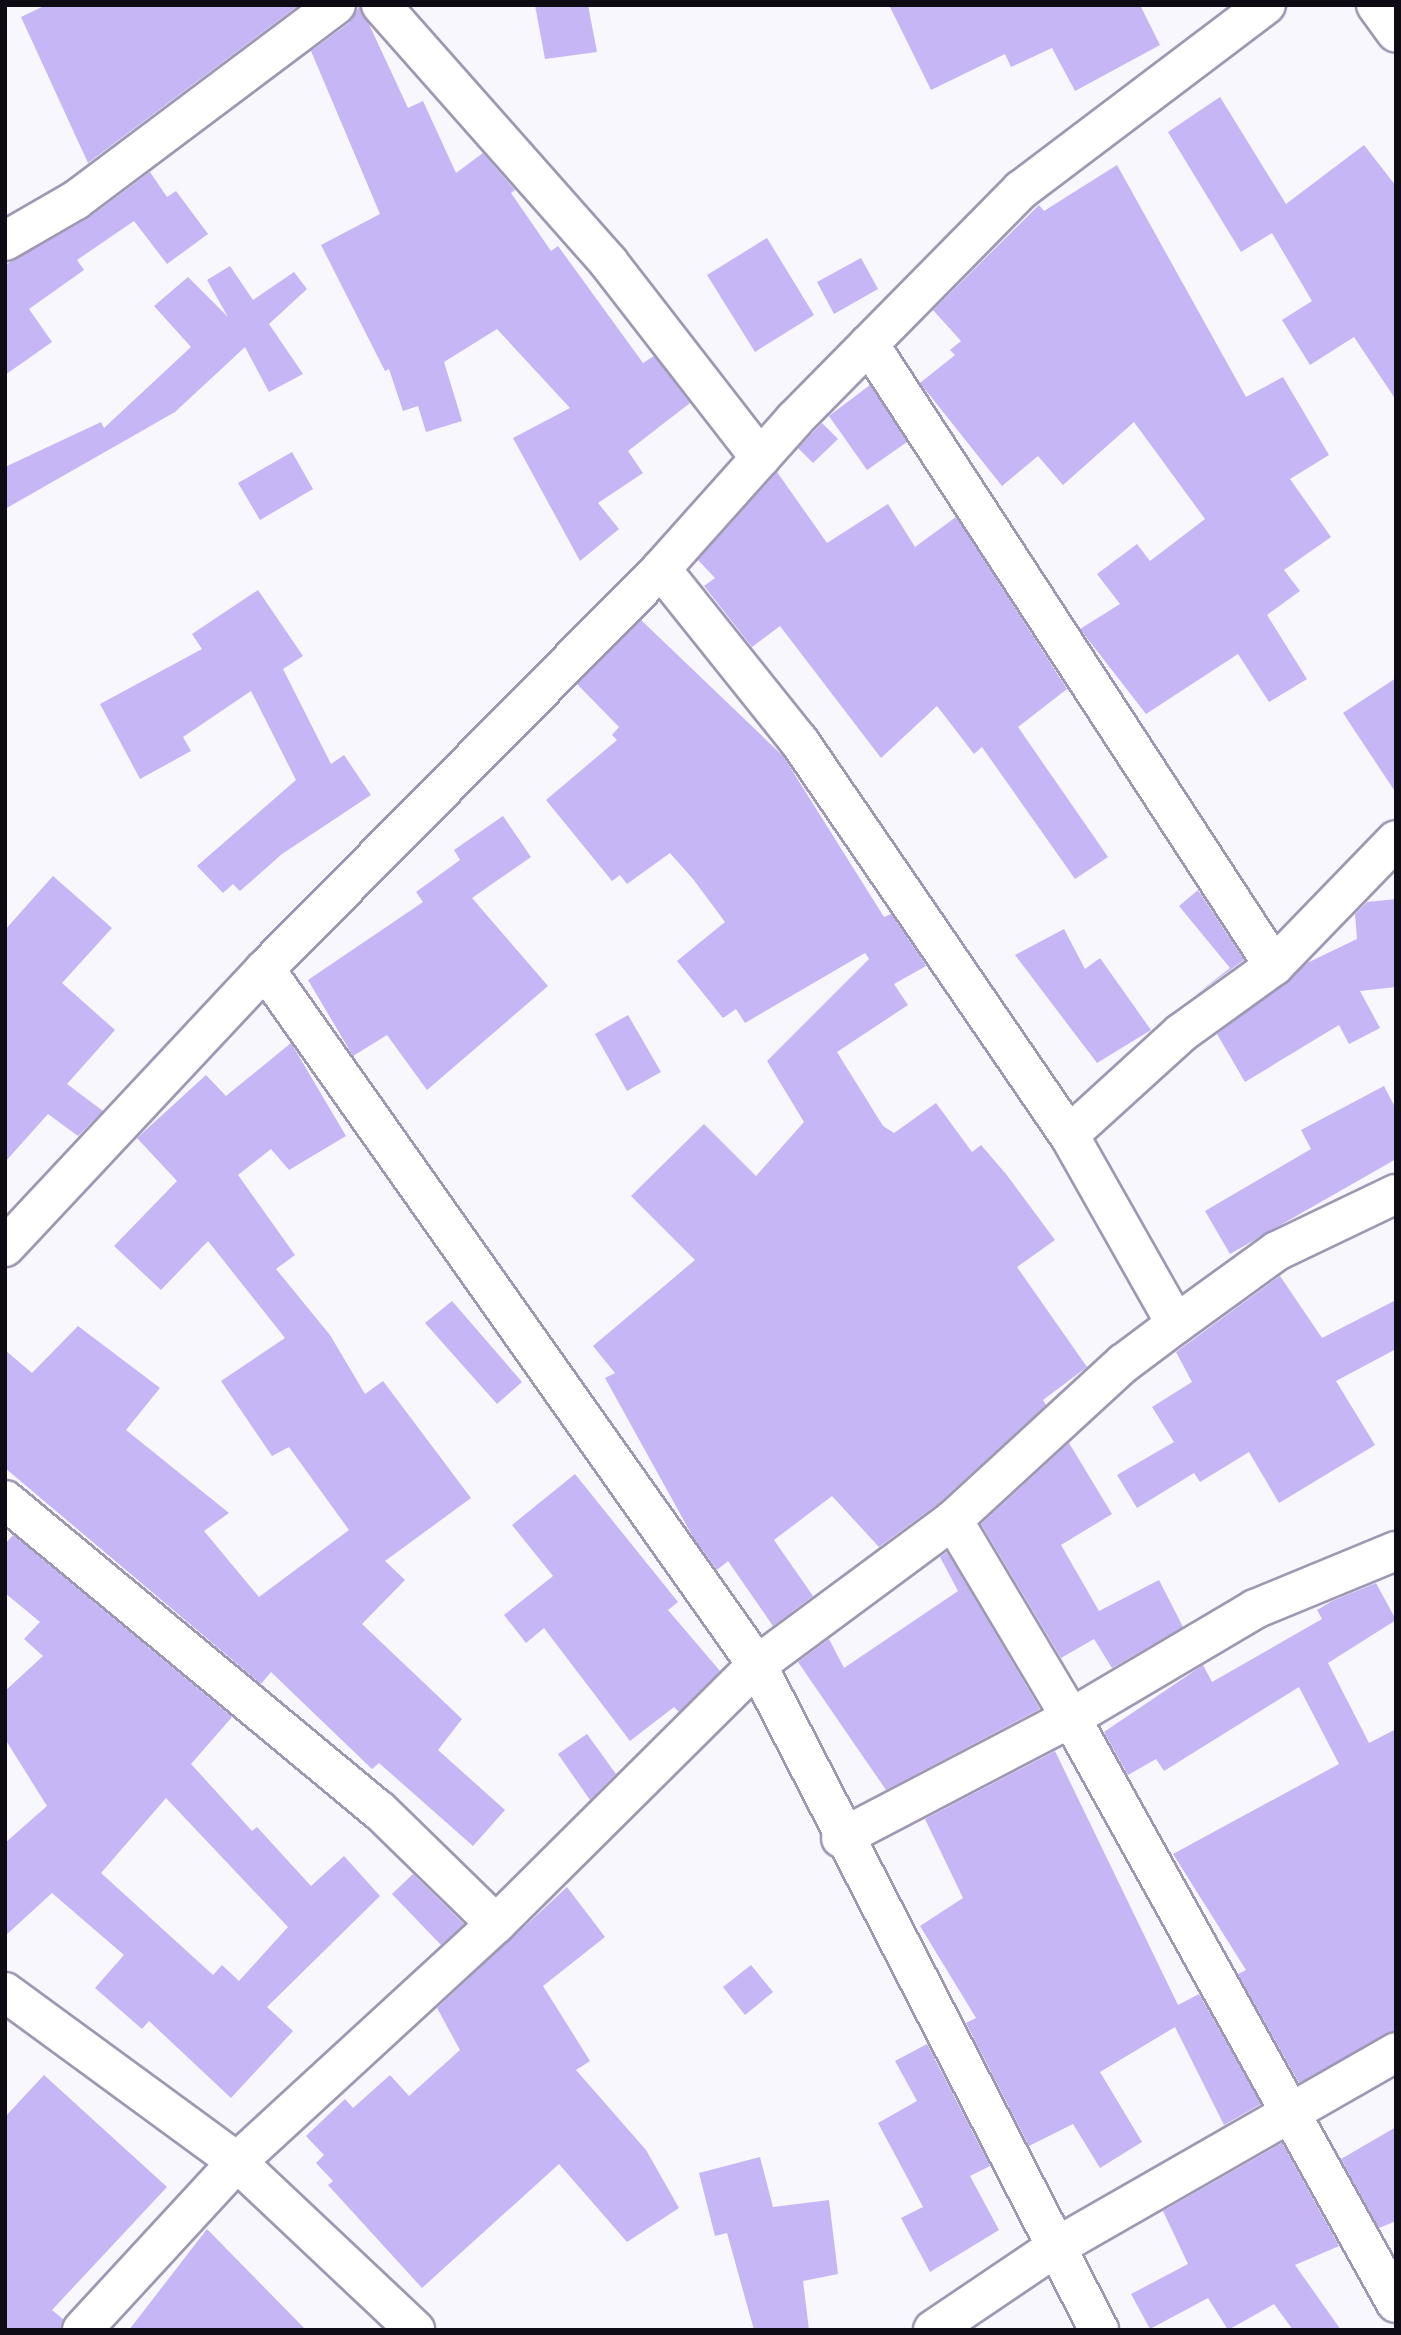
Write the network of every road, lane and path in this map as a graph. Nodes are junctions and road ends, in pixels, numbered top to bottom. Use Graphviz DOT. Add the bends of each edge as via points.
graph roads {
  1 [pos="336,5"];
  2 [pos="382,5"];
  3 [pos="1266,5"];
  4 [pos="1376,5"];
  5 [pos="1396,33"];
  6 [pos="5,241"];
  7 [pos="869,344"];
  8 [pos="760,458"];
  9 [pos="661,569"];
  10 [pos="1390,854"];
  11 [pos="1274,966"];
  12 [pos="265,969"];
  13 [pos="1069,1135"];
  14 [pos="1396,1194"];
  15 [pos="5,1247"];
  16 [pos="1176,1324"];
  17 [pos="5,1500"];
  18 [pos="953,1520"];
  19 [pos="1396,1551"];
  20 [pos="757,1665"];
  21 [pos="1071,1718"];
  22 [pos="841,1838"];
  23 [pos="496,1924"];
  24 [pos="6,1993"];
  25 [pos="1396,2052"];
  26 [pos="1294,2115"];
  27 [pos="237,2162"];
  28 [pos="1056,2247"];
  29 [pos="1396,2303"];
  30 [pos="82,2330"];
  31 [pos="415,2330"];
  32 [pos="933,2330"];
  33 [pos="1099,2330"];
  1 -- 6 [label="street" via="76,200"];
  2 -- 8 [label="street" via="609,262"];
  3 -- 7 [label="street" via="1021,190"];
  4 -- 5 [label="street"];
  7 -- 8 [label="street"];
  7 -- 11 [label="street"];
  8 -- 9 [label="street"];
  9 -- 12 [label="street"];
  9 -- 13 [label="street" via="799,741"];
  10 -- 11 [label="street"];
  11 -- 13 [label="street" via="1181,1033"];
  12 -- 15 [label="street"];
  12 -- 20 [label="street"];
  13 -- 16 [label="street"];
  14 -- 16 [label="street" via="1277,1251"];
  16 -- 18 [label="street" via="1124,1363"];
  17 -- 23 [label="street" via="379,1810"];
  18 -- 20 [label="street"];
  18 -- 21 [label="street"];
  19 -- 21 [label="street" via="1255,1609"];
  20 -- 22 [label="street"];
  20 -- 23 [label="street"];
  21 -- 22 [label="street"];
  21 -- 26 [label="street"];
  22 -- 28 [label="street"];
  23 -- 27 [label="street"];
  24 -- 27 [label="street"];
  25 -- 26 [label="street"];
  26 -- 28 [label="street"];
  26 -- 29 [label="street"];
  27 -- 30 [label="street"];
  27 -- 31 [label="street"];
  28 -- 32 [label="street"];
  28 -- 33 [label="street"];
}
